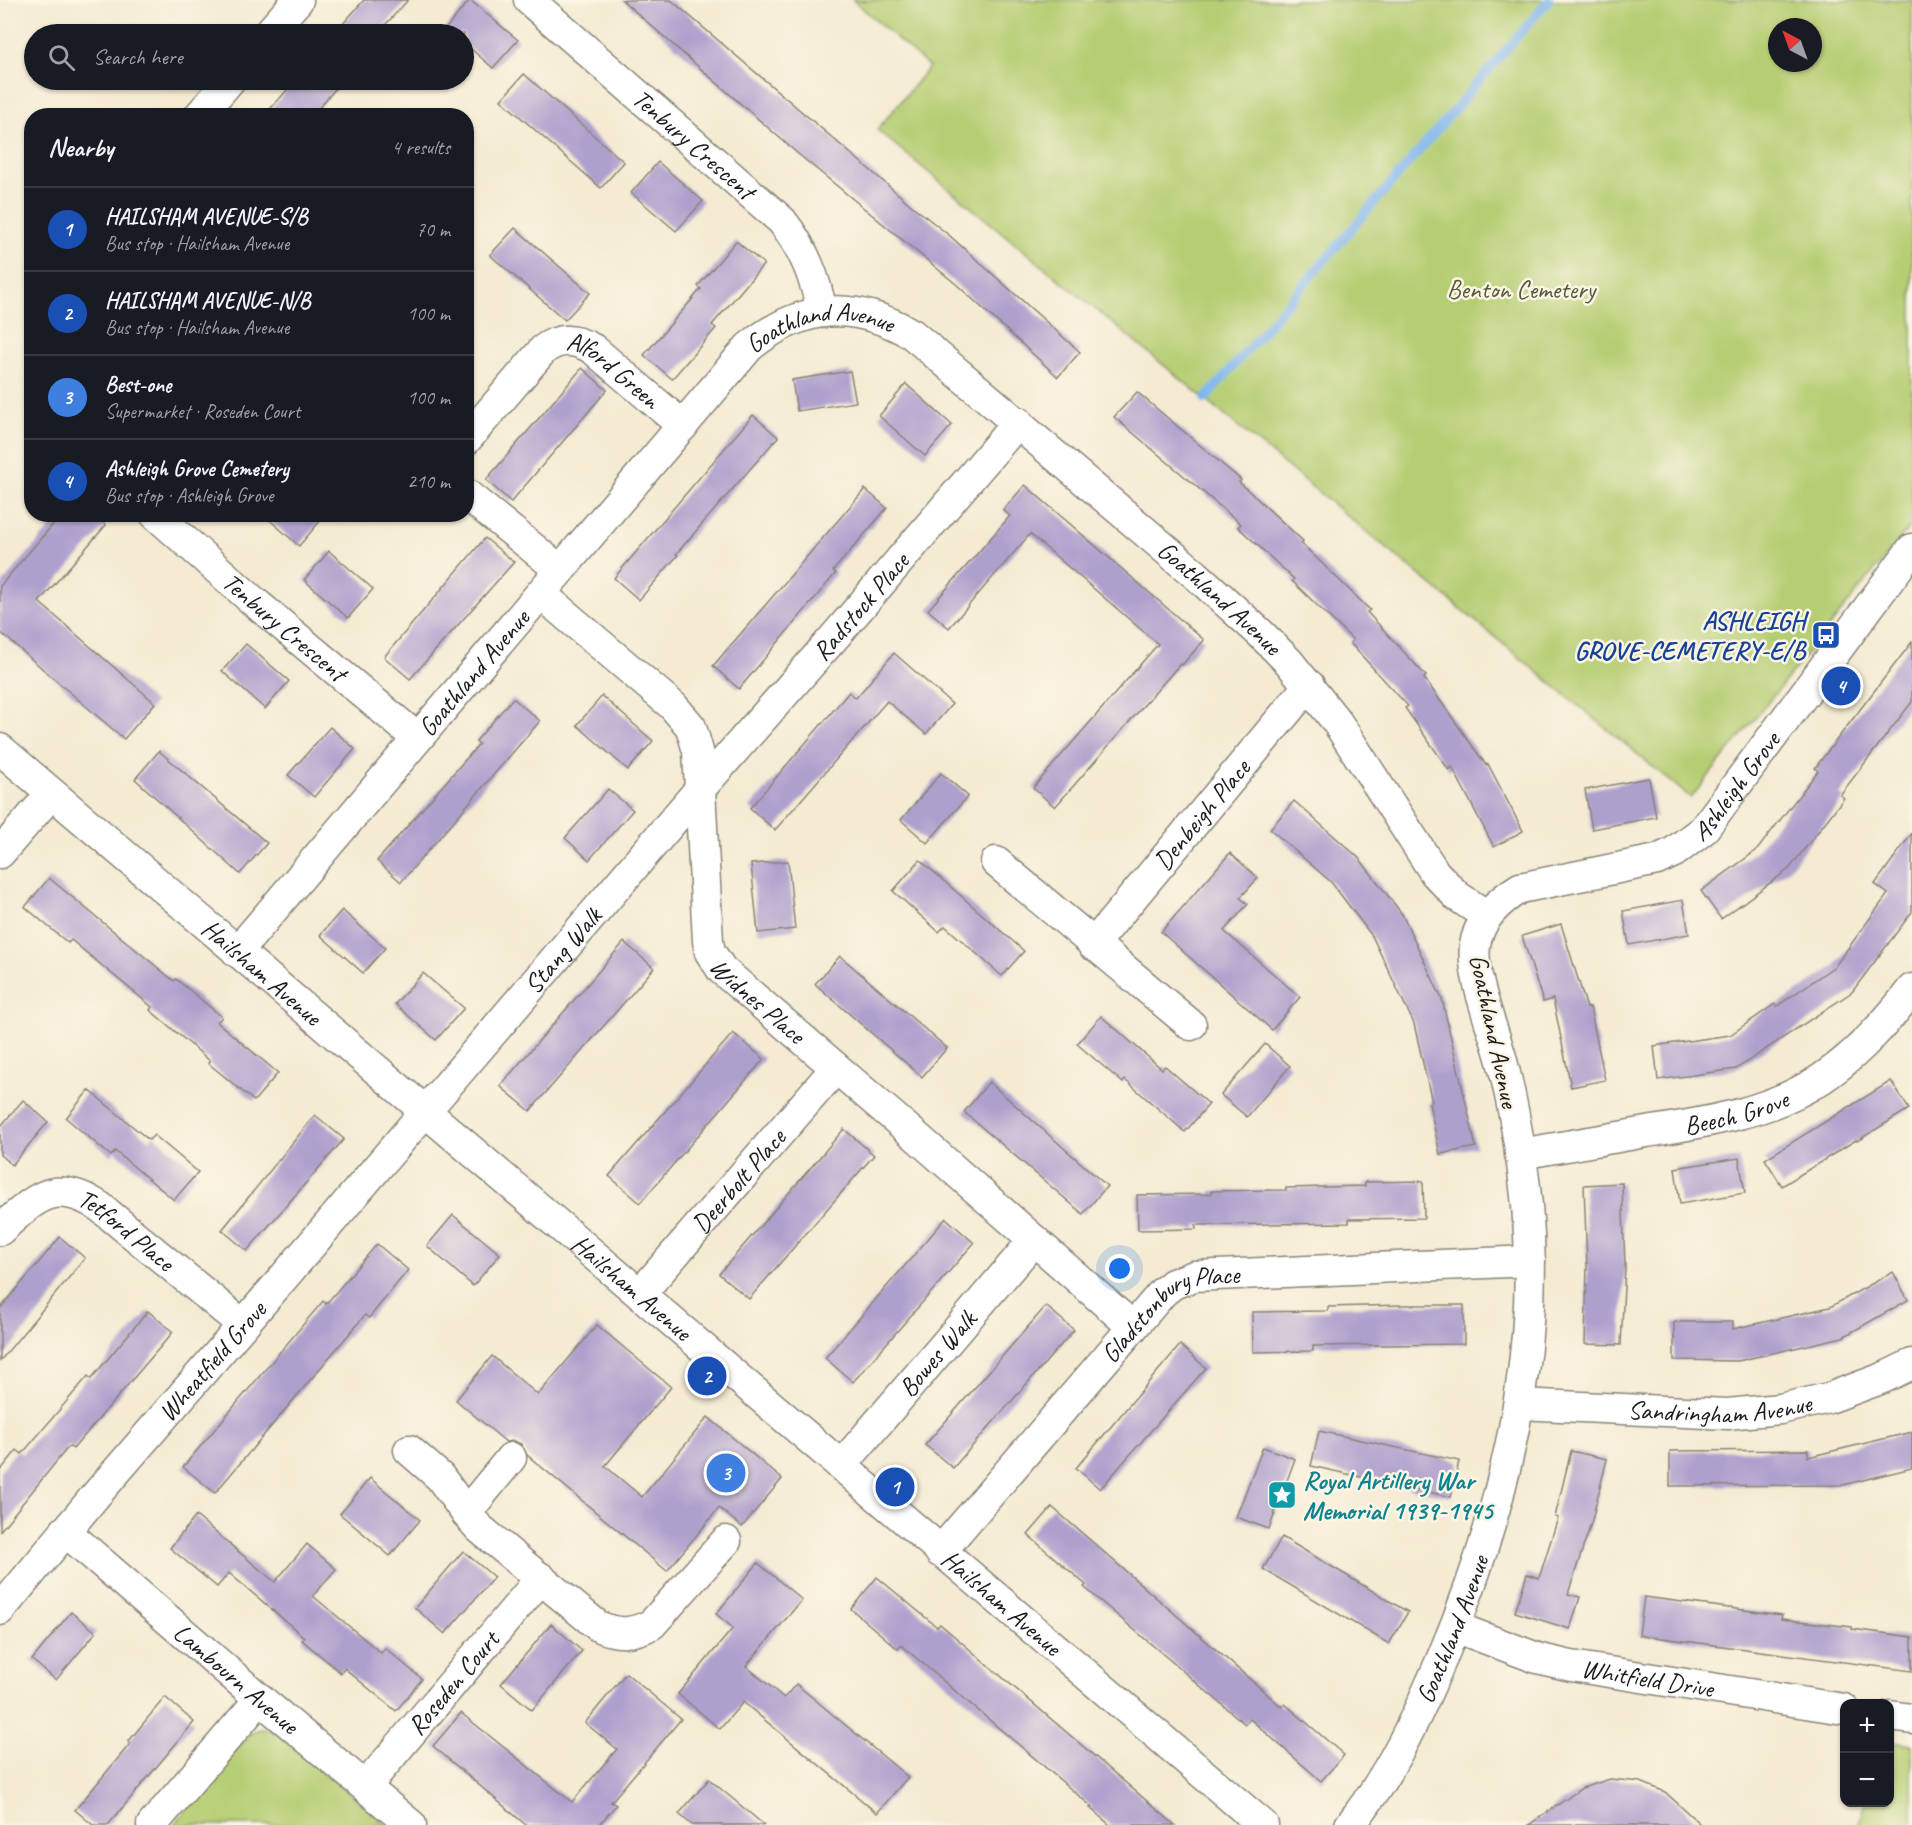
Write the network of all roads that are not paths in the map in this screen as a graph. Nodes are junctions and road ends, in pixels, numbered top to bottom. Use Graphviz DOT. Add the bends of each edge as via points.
graph roads {
  1 [pos="298,0"];
  2 [pos="529,0"];
  3 [pos="277,24"];
  4 [pos="221,90"];
  5 [pos="206,108"];
  6 [pos="822,312"];
  7 [pos="1018,422"];
  8 [pos="683,426"];
  9 [pos="474,431"];
  10 [pos="474,500"];
  11 [pos="165,522"];
  12 [pos="1912,549"];
  13 [pos="560,570"];
  14 [pos="541,594"];
  15 [pos="1310,685"];
  16 [pos="417,738"];
  17 [pos="0,749"];
  18 [pos="700,789"];
  19 [pos="51,794"];
  20 [pos="0,853"];
  21 [pos="996,862"];
  22 [pos="1487,916"];
  23 [pos="1093,945"];
  24 [pos="237,952"];
  25 [pos="1912,989"];
  26 [pos="1191,1025"];
  27 [pos="836,1068"];
  28 [pos="426,1111"];
  29 [pos="1521,1154"];
  30 [pos="0,1230"];
  31 [pos="1034,1240"];
  32 [pos="1530,1261"];
  33 [pos="640,1294"];
  34 [pos="243,1325"];
  35 [pos="1134,1327"];
  36 [pos="1912,1364"];
  37 [pos="1519,1404"];
  38 [pos="409,1450"];
  39 [pos="511,1458"];
  40 [pos="841,1466"];
  41 [pos="466,1514"];
  42 [pos="65,1531"];
  43 [pos="726,1540"];
  44 [pos="940,1551"];
  45 [pos="541,1578"];
  46 [pos="0,1610"];
  47 [pos="1455,1627"];
  48 [pos="260,1699"];
  49 [pos="1840,1708"];
  50 [pos="1894,1717"];
  51 [pos="1912,1719"];
  52 [pos="366,1786"];
  53 [pos="152,1825"];
  54 [pos="411,1825"];
  55 [pos="1263,1825"];
  56 [pos="1350,1825"];
  1 -- 3 [label="street"];
  2 -- 6 [label="street, Tenbury Crescent" via="782,221 810,266"];
  4 -- 5 [label="street"];
  6 -- 7 [label="street, Goathland Avenue" via="859,313 895,325 931,349"];
  6 -- 8 [label="street, Goathland Avenue" via="783,323 766,333 734,364"];
  7 -- 15 [label="street, Goathland Avenue" via="1231,606"];
  7 -- 18 [label="street, Radstock Place"];
  8 -- 9 [label="street, Alford Green" via="593,349 576,341 558,341 543,350"];
  8 -- 13 [label="street, Goathland Avenue"];
  10 -- 13 [label="street"];
  11 -- 16 [label="street, Tenbury Crescent"];
  12 -- 22 [label="street, Ashleigh Grove" via="1703,830 1657,860 1520,888"];
  13 -- 14 [label="street, Goathland Avenue"];
  14 -- 16 [label="street, Goathland Avenue"];
  14 -- 18 [label="street, Widnes Place" via="683,716 695,737"];
  15 -- 22 [label="street, Goathland Avenue" via="1435,873 1457,896"];
  15 -- 23 [label="street, Denbeigh Place"];
  16 -- 24 [label="street, Goathland Avenue"];
  17 -- 19 [label="street, Hailsham Avenue"];
  18 -- 27 [label="street, Widnes Place" via="710,951 722,970"];
  18 -- 28 [label="street, Stang Walk"];
  19 -- 20 [label="street"];
  19 -- 24 [label="street, Hailsham Avenue"];
  21 -- 23 [label="street"];
  22 -- 29 [label="street, Goathland Avenue" via="1476,940 1476,972 1503,1062"];
  23 -- 26 [label="street"];
  24 -- 28 [label="street, Hailsham Avenue"];
  25 -- 29 [label="street, Beech Grove" via="1850,1058 1820,1080 1778,1101 1750,1112 1698,1123"];
  27 -- 31 [label="street, Widnes Place"];
  27 -- 33 [label="street, Deerbolt Place"];
  28 -- 33 [label="street, Hailsham Avenue"];
  28 -- 34 [label="street, Wheatfield Grove"];
  29 -- 32 [label="street, Goathland Avenue"];
  30 -- 34 [label="street, Tetford Place" via="44,1195 76,1194 100,1207"];
  31 -- 35 [label="street, Widnes Place"];
  31 -- 40 [label="street, Bowes Walk"];
  32 -- 35 [label="street, Gladstonbury Place" via="1194,1276 1163,1292"];
  32 -- 37 [label="street, Goathland Avenue"];
  33 -- 40 [label="street, Hailsham Avenue"];
  34 -- 42 [label="street, Wheatfield Grove"];
  35 -- 44 [label="street, Gladstonbury Place"];
  36 -- 37 [label="street, Sandringham Avenue" via="1829,1398 1780,1409 1717,1414"];
  37 -- 47 [label="street, Goathland Avenue" via="1500,1490"];
  38 -- 41 [label="street" via="440,1477"];
  39 -- 41 [label="street"];
  40 -- 44 [label="street, Hailsham Avenue"];
  41 -- 45 [label="street"];
  42 -- 46 [label="street, Wheatfield Grove"];
  42 -- 48 [label="street, Lambourn Avenue"];
  43 -- 45 [label="street" via="658,1618 639,1631 611,1632 598,1626"];
  44 -- 55 [label="street, Hailsham Avenue"];
  45 -- 52 [label="street, Roseden Court"];
  47 -- 49 [label="street, Whitfield Drive" via="1537,1658 1571,1666"];
  47 -- 56 [label="street, Goathland Avenue" via="1400,1751"];
  48 -- 52 [label="street, Lambourn Avenue"];
  48 -- 53 [label="street"];
  50 -- 51 [label="street"];
  52 -- 54 [label="street, Lambourn Avenue"];
}
